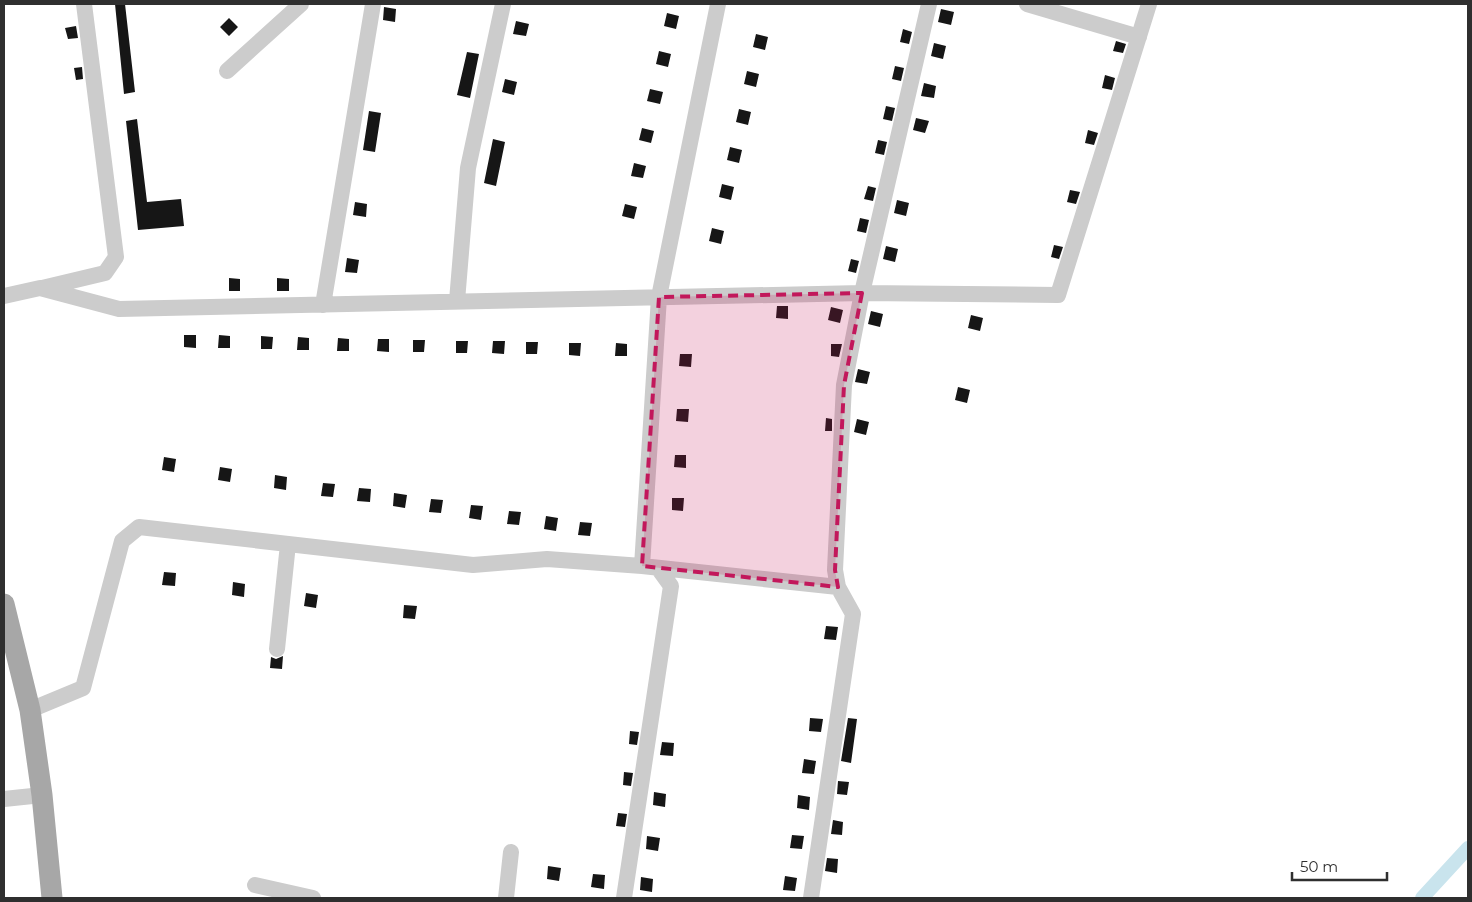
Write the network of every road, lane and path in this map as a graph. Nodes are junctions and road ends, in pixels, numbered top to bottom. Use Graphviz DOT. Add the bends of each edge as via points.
graph roads {
  1 [pos="84,4"];
  2 [pos="301,4"];
  3 [pos="373,4"];
  4 [pos="503,4"];
  5 [pos="718,4"];
  6 [pos="929,4"];
  7 [pos="1027,4"];
  8 [pos="1149,4"];
  9 [pos="1139,36"];
  10 [pos="227,71"];
  11 [pos="40,288"];
  12 [pos="862,293"];
  13 [pos="4,296"];
  14 [pos="659,296"];
  15 [pos="457,301"];
  16 [pos="323,305"];
  17 [pos="288,544"];
  18 [pos="650,567"];
  19 [pos="838,587"];
  20 [pos="4,604"];
  21 [pos="277,649"];
  22 [pos="10,656"];
  23 [pos="30,710"];
  24 [pos="42,795"];
  25 [pos="4,799"];
  26 [pos="511,852"];
  27 [pos="255,885"];
  28 [pos="52,898"];
  29 [pos="313,898"];
  30 [pos="506,898"];
  31 [pos="624,898"];
  32 [pos="811,898"];
  1 -- 11 [label="street" via="116,257 105,273"];
  2 -- 10 [label="street"];
  3 -- 16 [label="street"];
  4 -- 15 [label="street" via="468,168"];
  5 -- 14 [label="street"];
  6 -- 12 [label="street"];
  7 -- 9 [label="street"];
  8 -- 9 [label="street"];
  9 -- 12 [label="street" via="1058,295"];
  11 -- 13 [label="street"];
  11 -- 16 [label="street" via="119,309"];
  12 -- 14 [label="street"];
  12 -- 19 [label="street" via="844,385 835,570"];
  14 -- 15 [label="street"];
  14 -- 18 [label="street"];
  15 -- 16 [label="street"];
  17 -- 18 [label="street" via="472,565 547,559"];
  17 -- 21 [label="street"];
  17 -- 23 [label="street" via="139,527 122,541 83,688"];
  18 -- 19 [label="street"];
  18 -- 31 [label="street" via="671,586"];
  19 -- 32 [label="street" via="852,614"];
  20 -- 22 [label="main road"];
  22 -- 23 [label="main road"];
  23 -- 24 [label="main road"];
  24 -- 25 [label="street"];
  24 -- 28 [label="main road"];
  26 -- 30 [label="street"];
  27 -- 29 [label="street"];
}
